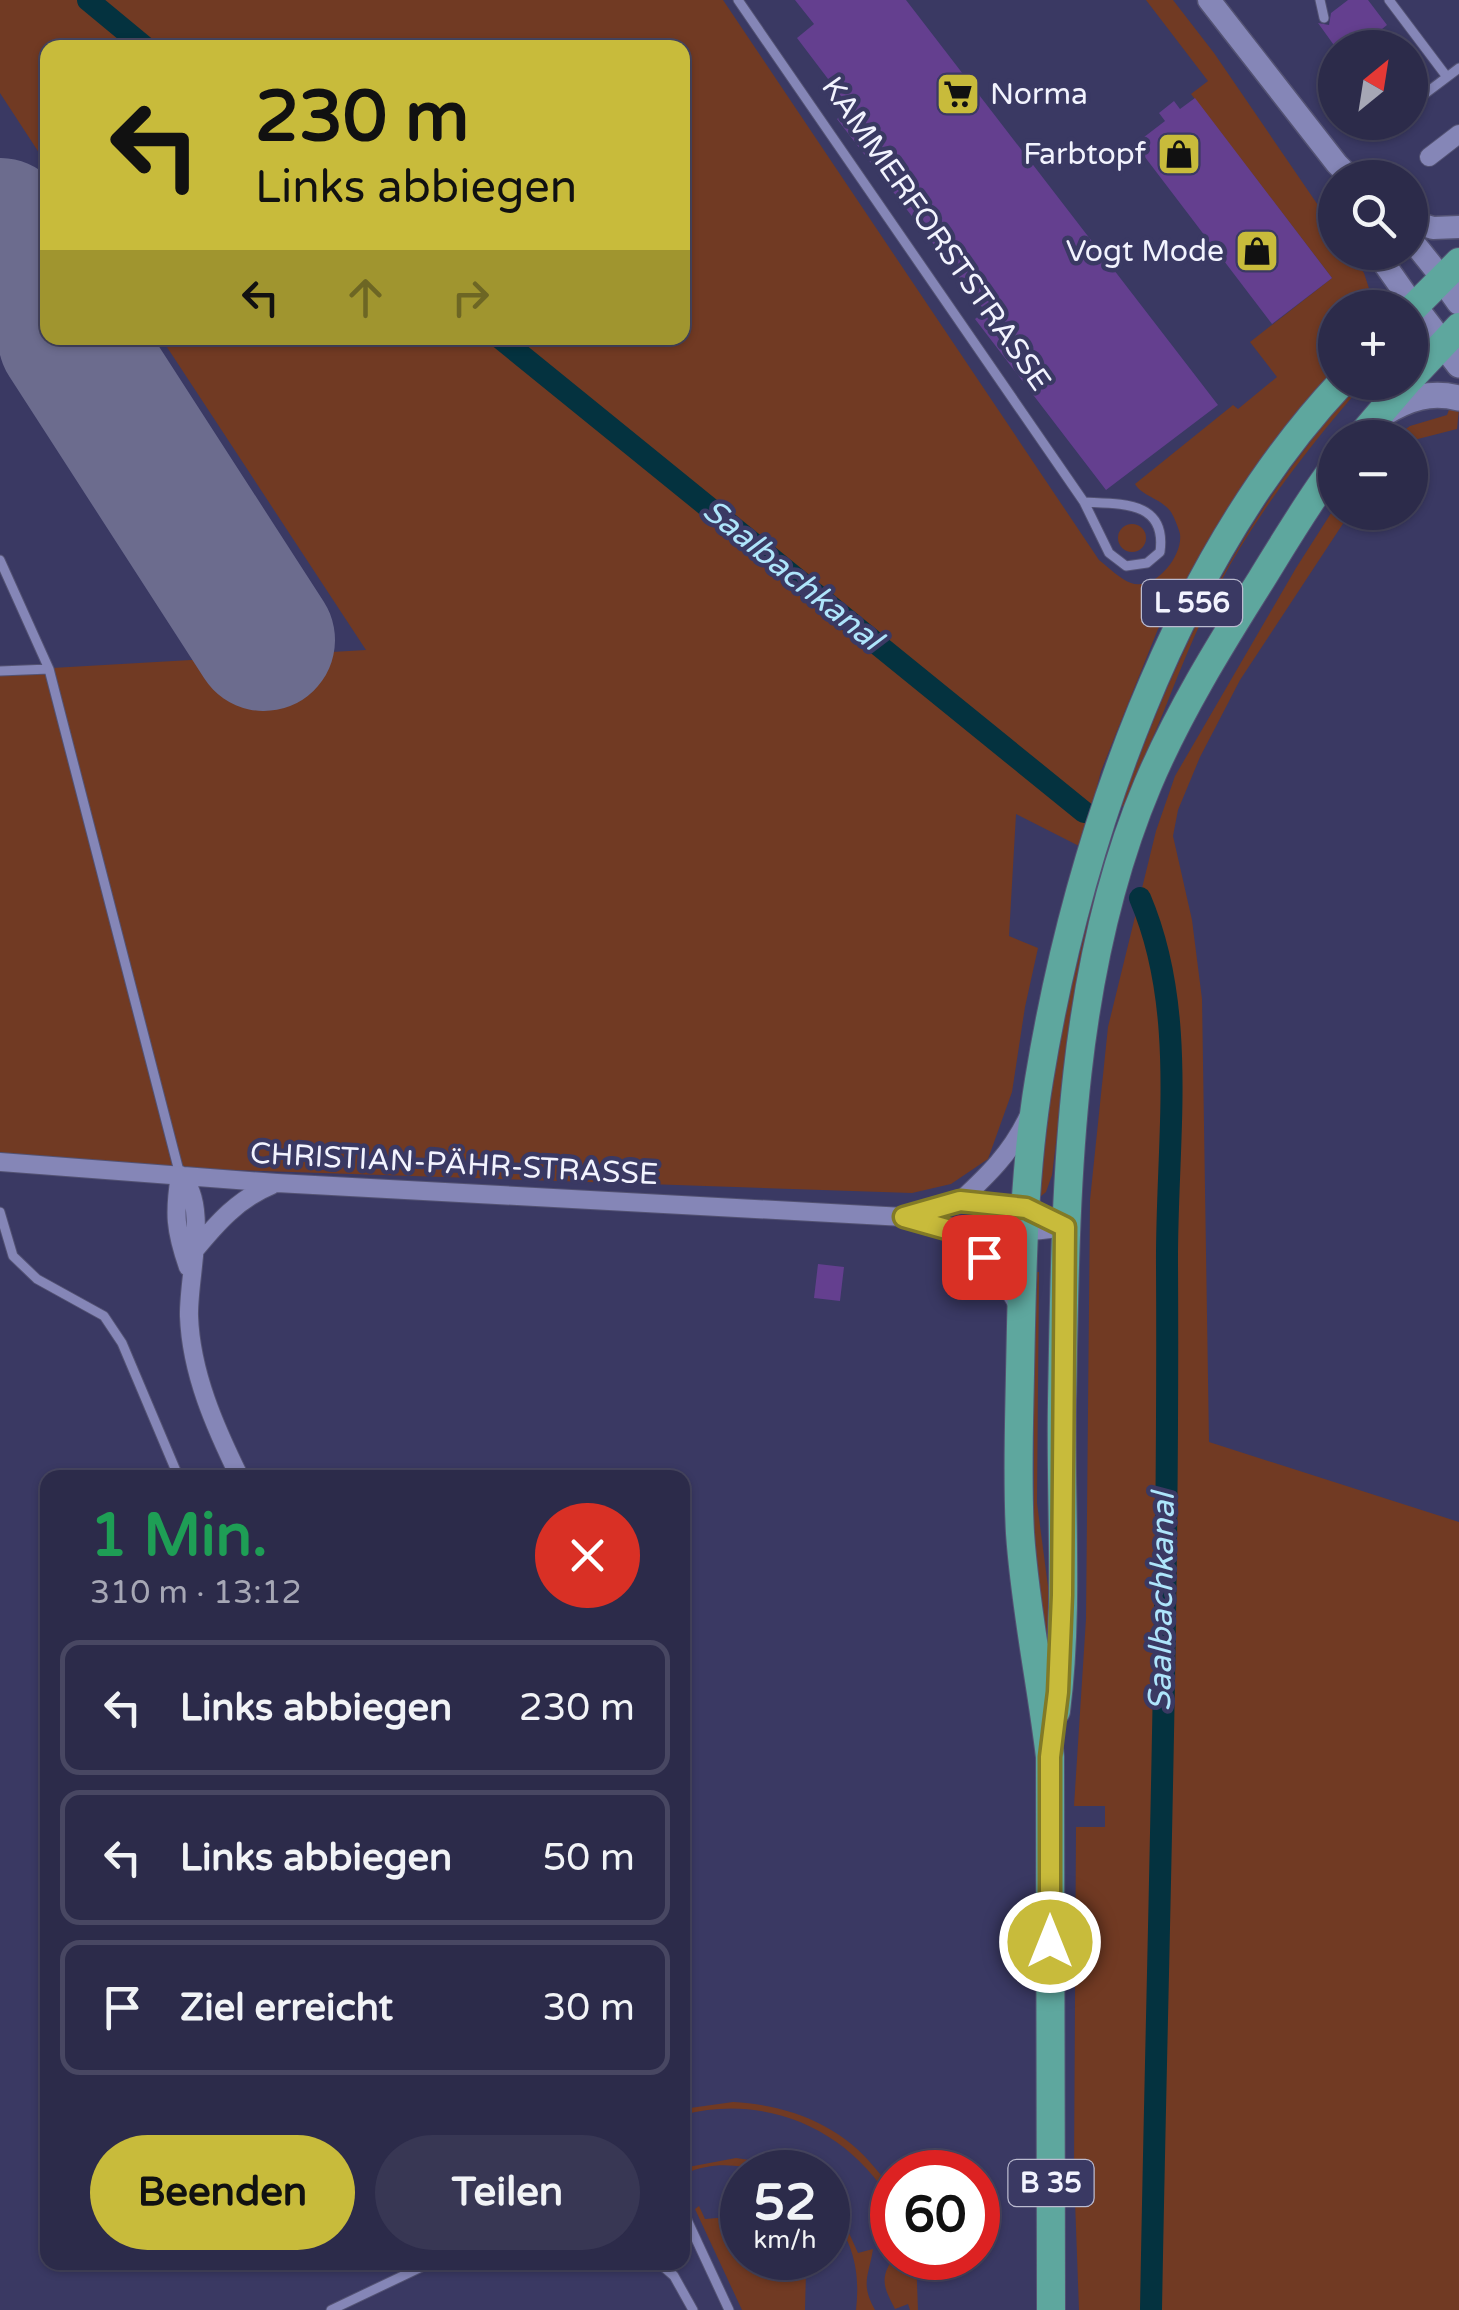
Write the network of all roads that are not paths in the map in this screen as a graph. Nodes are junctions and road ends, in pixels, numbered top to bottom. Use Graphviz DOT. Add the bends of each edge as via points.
graph roads {
  1 [pos="738,0"];
  2 [pos="1209,0"];
  3 [pos="1320,0"];
  4 [pos="1389,0"];
  5 [pos="1324,18"];
  6 [pos="1459,68"];
  7 [pos="1447,76"];
  8 [pos="1428,91"];
  9 [pos="1459,134"];
  10 [pos="1429,157"];
  11 [pos="1333,160"];
  12 [pos="1459,226"];
  13 [pos="1428,227"];
  14 [pos="1428,252"];
  15 [pos="1451,270"];
  16 [pos="1428,293"];
  17 [pos="1459,302"];
  18 [pos="1428,323"];
  19 [pos="1453,345"];
  20 [pos="1428,365"];
  21 [pos="1459,398"];
  22 [pos="1328,400"];
  23 [pos="1392,400"];
  24 [pos="1374,420"];
  25 [pos="1378,420"];
  26 [pos="1318,492"];
  27 [pos="1084,502"];
  28 [pos="0,560"];
  29 [pos="49,669"];
  30 [pos="0,672"];
  31 [pos="1036,1100"];
  32 [pos="0,1162"];
  33 [pos="180,1174"];
  34 [pos="277,1182"];
  35 [pos="960,1201"];
  36 [pos="0,1212"];
  37 [pos="904,1217"];
  38 [pos="1024,1220"];
  39 [pos="1065,1227"];
  40 [pos="950,1230"];
  41 [pos="193,1252"];
  42 [pos="190,1272"];
  43 [pos="1021,1312"];
  44 [pos="176,1470"];
  45 [pos="236,1470"];
  46 [pos="1050,1757"];
  47 [pos="690,2225"];
  48 [pos="415,2270"];
  49 [pos="667,2270"];
  50 [pos="331,2310"];
  51 [pos="694,2310"];
  52 [pos="729,2310"];
  53 [pos="1051,2310"];
  1 -- 27 [label="lane, KAMMERFORSTSTRASSE"];
  2 -- 11 [label="street"];
  3 -- 5 [label="lane"];
  4 -- 7 [label="lane"];
  6 -- 7 [label="lane"];
  7 -- 8 [label="lane"];
  9 -- 10 [label="street"];
  12 -- 13 [label="street"];
  14 -- 15 [label="street"];
  15 -- 16 [label="main road"];
  15 -- 17 [label="main road"];
  18 -- 19 [label="main road"];
  19 -- 20 [label="main road"];
  21 -- 25 [label="main road" via="1405,400"];
  22 -- 31 [label="main road, L 556" via="1269,474 1172,640 1096,843 1064,956"];
  23 -- 24 [label="main road"];
  26 -- 39 [label="main road, L 556" via="1223,640 1146,787 1094,971 1075,1091"];
  27 -- 27 [label="lane, KAMMERFORSTSTRASSE" via="1144,510 1163,534 1160,552 1148,563 1126,566 1109,553"];
  28 -- 29 [label="lane"];
  29 -- 30 [label="lane"];
  29 -- 33 [label="lane"];
  31 -- 35 [label="street" via="996,1169"];
  31 -- 38 [label="main road, L 556"];
  32 -- 33 [label="street, CHRISTIAN-PÄHR-STRASSE"];
  33 -- 34 [label="street, CHRISTIAN-PÄHR-STRASSE"];
  33 -- 41 [label="street" via="195,1196"];
  33 -- 42 [label="street" via="176,1234"];
  34 -- 37 [label="street, CHRISTIAN-PÄHR-STRASSE"];
  34 -- 41 [label="street" via="232,1208"];
  35 -- 37 [label="street, CHRISTIAN-PÄHR-STRASSE"];
  35 -- 38 [label="street, CHRISTIAN-PÄHR-STRASSE"];
  36 -- 44 [label="lane" via="13,1256 37,1279 104,1316"];
  37 -- 40 [label="street, CHRISTIAN-PÄHR-STRASSE"];
  38 -- 39 [label="street, CHRISTIAN-PÄHR-STRASSE"];
  38 -- 40 [label="street, CHRISTIAN-PÄHR-STRASSE" via="988,1234"];
  38 -- 43 [label="main road, B 35"];
  39 -- 46 [label="main road, B 35" via="1061,1624"];
  40 -- 43 [label="street" via="984,1257"];
  41 -- 42 [label="street"];
  42 -- 45 [label="street" via="192,1355"];
  43 -- 46 [label="main road, B 35" via="1020,1530"];
  46 -- 53 [label="main road, B 35"];
  47 -- 52 [label="lane"];
  48 -- 50 [label="lane"];
  49 -- 51 [label="lane"];
}
